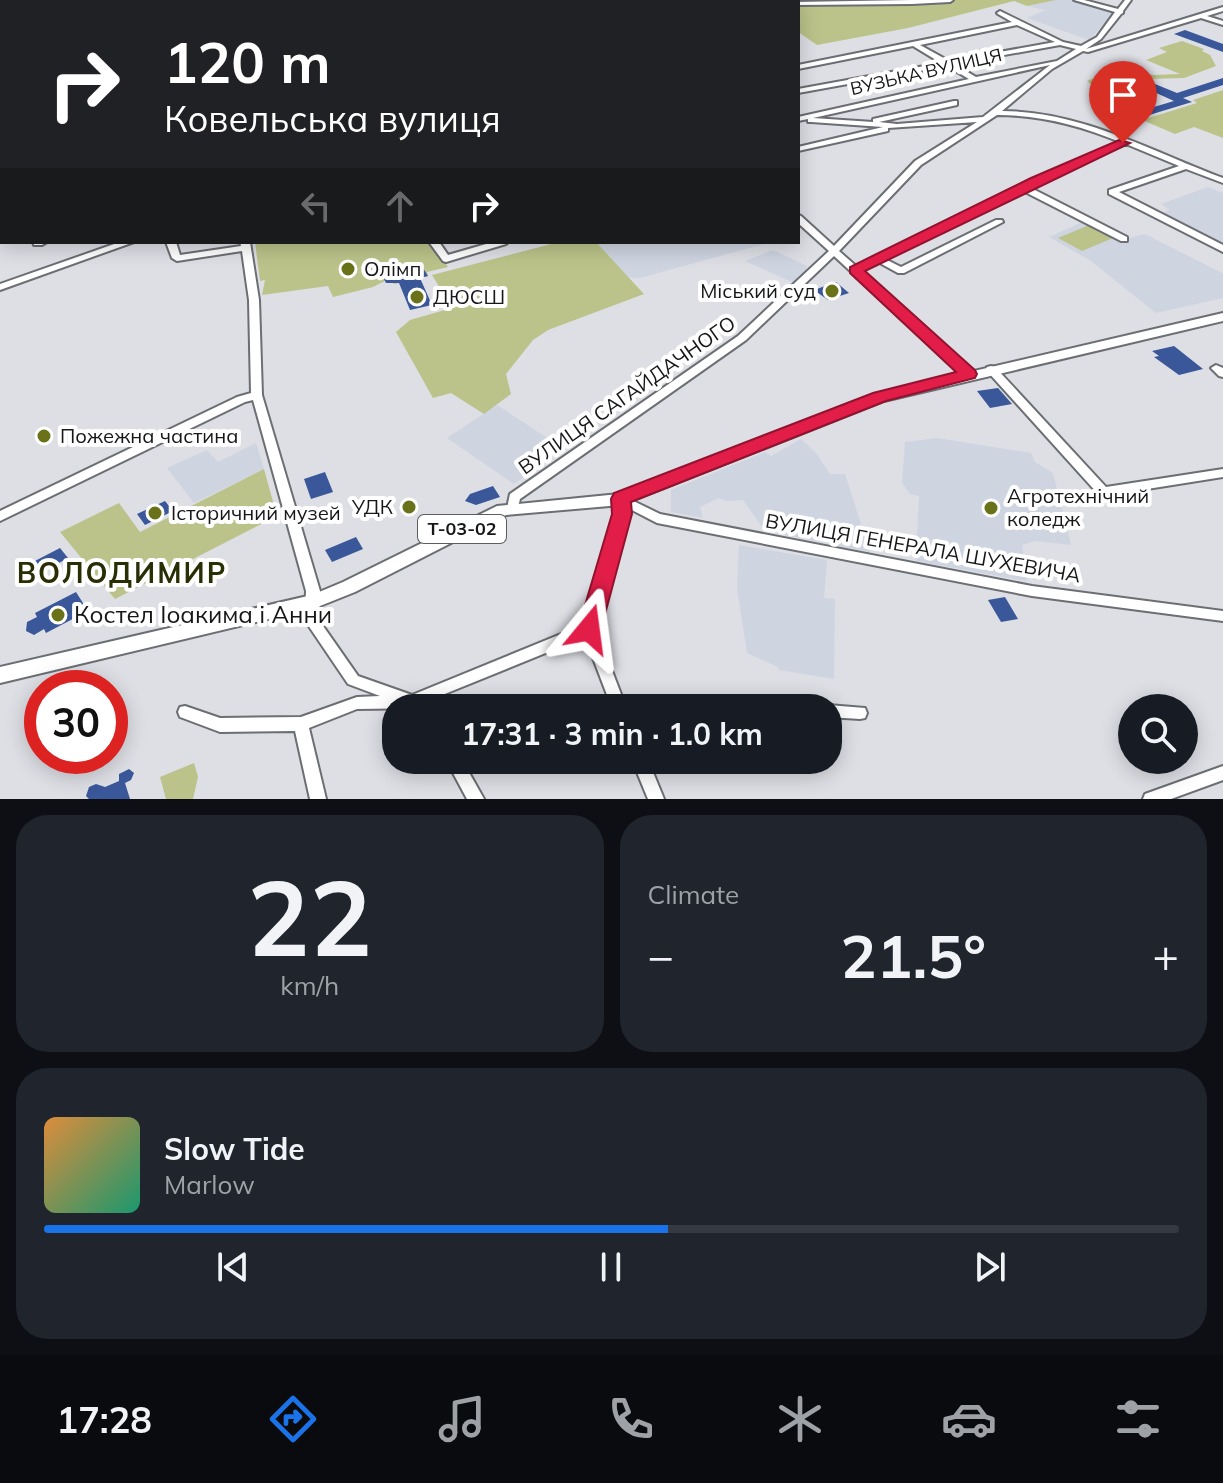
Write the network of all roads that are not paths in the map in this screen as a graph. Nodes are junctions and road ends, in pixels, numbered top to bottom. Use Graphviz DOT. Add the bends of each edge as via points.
graph roads {
  1 [pos="950,0"];
  2 [pos="1077,0"];
  3 [pos="1128,0"];
  4 [pos="880,1"];
  5 [pos="800,3"];
  6 [pos="1223,9"];
  7 [pos="1121,12"];
  8 [pos="1000,13"];
  9 [pos="1202,16"];
  10 [pos="1018,23"];
  11 [pos="1223,23"];
  12 [pos="1060,43"];
  13 [pos="914,44"];
  14 [pos="1095,46"];
  15 [pos="1080,51"];
  16 [pos="1062,61"];
  17 [pos="947,64"];
  18 [pos="800,67"];
  19 [pos="973,78"];
  20 [pos="800,82"];
  21 [pos="809,89"];
  22 [pos="800,91"];
  23 [pos="954,103"];
  24 [pos="995,112"];
  25 [pos="800,120"];
  26 [pos="800,120"];
  27 [pos="868,124"];
  28 [pos="897,126"];
  29 [pos="1123,143"];
  30 [pos="800,149"];
  31 [pos="1185,167"];
  32 [pos="1223,181"];
  33 [pos="1024,188"];
  34 [pos="800,220"];
  35 [pos="999,222"];
  36 [pos="918,239"];
  37 [pos="1124,239"];
  38 [pos="123,244"];
  39 [pos="172,244"];
  40 [pos="435,244"];
  41 [pos="496,244"];
  42 [pos="246,245"];
  43 [pos="1223,249"];
  44 [pos="834,251"];
  45 [pos="941,251"];
  46 [pos="879,259"];
  47 [pos="855,270"];
  48 [pos="0,287"];
  49 [pos="1223,317"];
  50 [pos="991,369"];
  51 [pos="968,374"];
  52 [pos="257,395"];
  53 [pos="1223,473"];
  54 [pos="621,499"];
  55 [pos="513,508"];
  56 [pos="0,516"];
  57 [pos="315,601"];
  58 [pos="1223,616"];
  59 [pos="589,629"];
  60 [pos="0,675"];
  61 [pos="353,680"];
  62 [pos="389,694"];
  63 [pos="442,694"];
  64 [pos="614,694"];
  65 [pos="357,703"];
  66 [pos="382,704"];
  67 [pos="185,712"];
  68 [pos="842,712"];
  69 [pos="860,713"];
  70 [pos="301,724"];
  71 [pos="1223,773"];
  72 [pos="462,774"];
  73 [pos="646,774"];
  74 [pos="318,799"];
  75 [pos="476,799"];
  76 [pos="656,799"];
  77 [pos="1151,799"];
  1 -- 4 [label="street"];
  2 -- 7 [label="street"];
  3 -- 7 [label="street, ВУЛИЦЯ САГАЙДАЧНОГО"];
  4 -- 5 [label="street"];
  6 -- 9 [label="street"];
  7 -- 14 [label="street, ВУЛИЦЯ САГАЙДАЧНОГО"];
  8 -- 10 [label="street"];
  9 -- 11 [label="street"];
  9 -- 14 [label="street"];
  10 -- 12 [label="street"];
  10 -- 13 [label="street"];
  12 -- 15 [label="street"];
  12 -- 17 [label="street"];
  13 -- 17 [label="street"];
  13 -- 18 [label="street"];
  14 -- 15 [label="street, ВУЛИЦЯ САГАЙДАЧНОГО"];
  15 -- 16 [label="street, ВУЛИЦЯ САГАЙДАЧНОГО"];
  16 -- 19 [label="street, ВУЗЬКА ВУЛИЦЯ"];
  16 -- 24 [label="street, ВУЛИЦЯ САГАЙДАЧНОГО"];
  17 -- 19 [label="street"];
  17 -- 21 [label="street"];
  19 -- 25 [label="street, ВУЗЬКА ВУЛИЦЯ"];
  20 -- 21 [label="street"];
  21 -- 22 [label="street"];
  23 -- 27 [label="street"];
  24 -- 28 [label="street" via="945,124"];
  24 -- 29 [label="street" via="1073,124"];
  24 -- 44 [label="street, ВУЛИЦЯ САГАЙДАЧНОГО" via="918,163"];
  26 -- 27 [label="street"];
  27 -- 28 [label="street"];
  28 -- 30 [label="street"];
  29 -- 31 [label="street"];
  29 -- 33 [label="street"];
  31 -- 32 [label="street"];
  31 -- 43 [label="street" via="1112,192"];
  33 -- 36 [label="street"];
  33 -- 37 [label="street"];
  34 -- 44 [label="street"];
  35 -- 45 [label="street"];
  36 -- 45 [label="street"];
  36 -- 46 [label="street"];
  38 -- 48 [label="street"];
  39 -- 42 [label="street" via="177,258"];
  40 -- 41 [label="street" via="446,259"];
  42 -- 52 [label="street"];
  44 -- 47 [label="street"];
  44 -- 55 [label="street, ВУЛИЦЯ САГАЙДАЧНОГО" via="742,338 524,490 512,501"];
  45 -- 46 [label="street" via="901,271"];
  46 -- 47 [label="street"];
  47 -- 51 [label="street"];
  49 -- 50 [label="main road, Т-03-02"];
  50 -- 51 [label="main road, Т-03-02"];
  50 -- 53 [label="street" via="1103,492"];
  51 -- 54 [label="main road, Т-03-02" via="880,397"];
  52 -- 56 [label="street"];
  52 -- 57 [label="street"];
  54 -- 55 [label="main road, Т-03-02"];
  54 -- 58 [label="street, ВУЛИЦЯ ГЕНЕРАЛА ШУХЕВИЧА" via="657,518 851,557 1032,591"];
  54 -- 59 [label="street" via="622,514"];
  55 -- 57 [label="main road, Т-03-02"];
  57 -- 60 [label="main road, Т-03-02"];
  57 -- 61 [label="street" via="315,625"];
  59 -- 63 [label="street"];
  59 -- 64 [label="street"];
  61 -- 62 [label="street"];
  61 -- 65 [label="street"];
  65 -- 66 [label="street"];
  65 -- 70 [label="street"];
  67 -- 70 [label="street" via="220,725"];
  68 -- 69 [label="street"];
  70 -- 74 [label="street"];
  71 -- 77 [label="street"];
  72 -- 75 [label="street"];
  73 -- 76 [label="street"];
}
